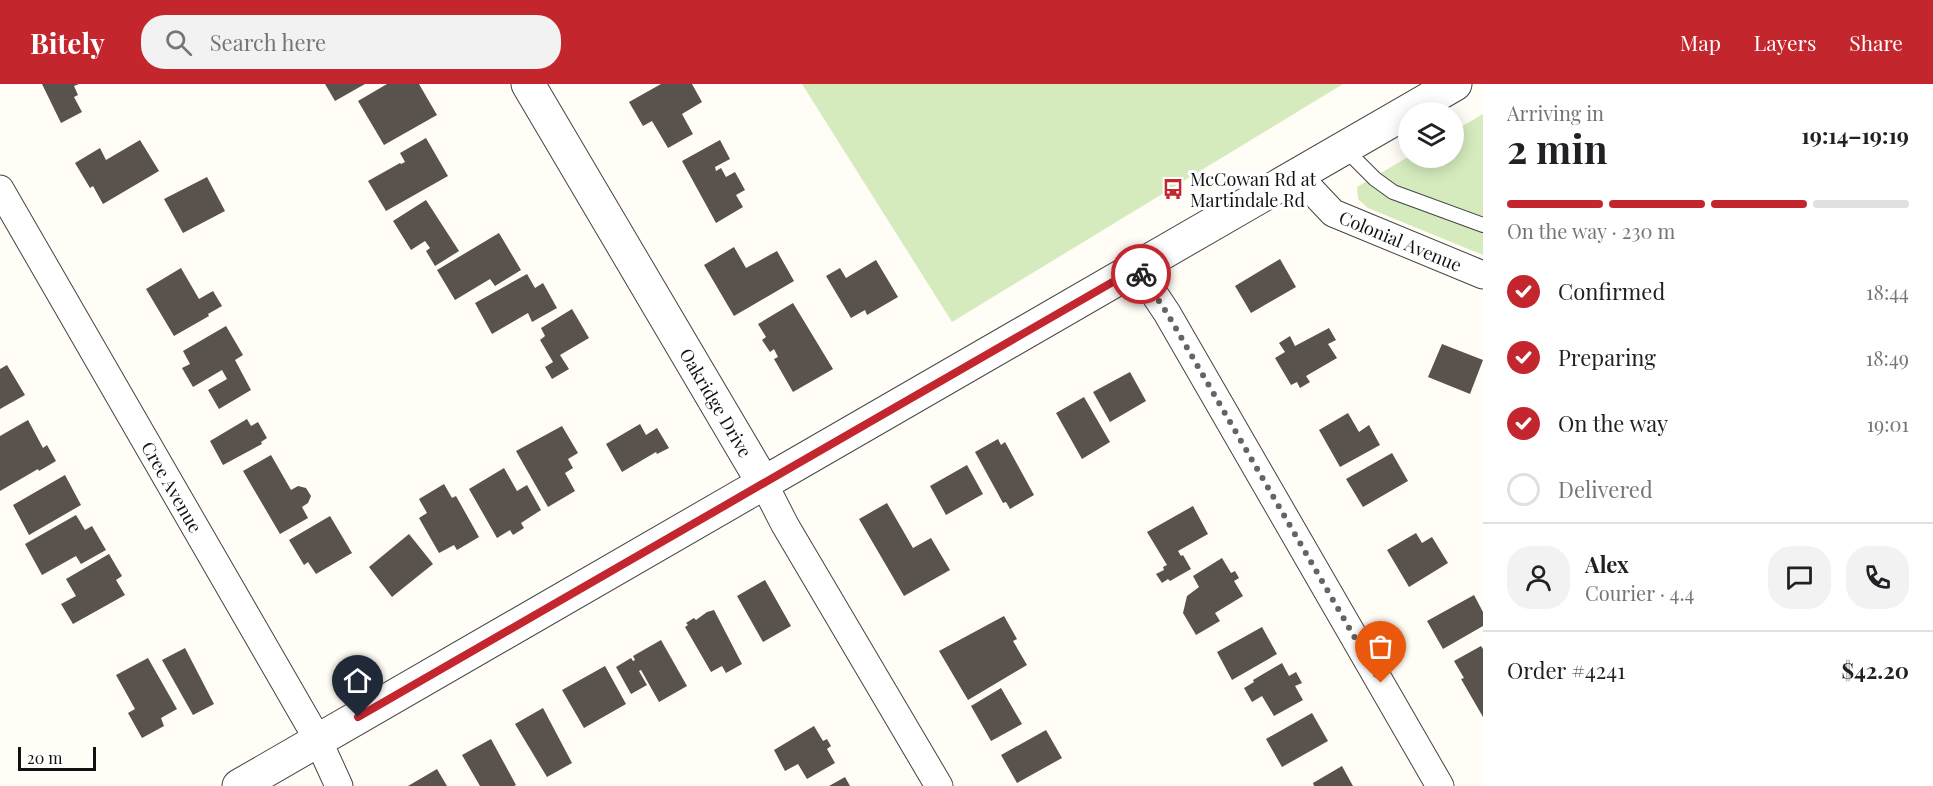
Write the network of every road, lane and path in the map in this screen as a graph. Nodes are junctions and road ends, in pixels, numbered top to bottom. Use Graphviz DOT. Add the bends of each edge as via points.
graph roads {
  1 [pos="528,84"];
  2 [pos="1455,84"];
  3 [pos="1344,148"];
  4 [pos="1298,176"];
  5 [pos="0,189"];
  6 [pos="1483,225"];
  7 [pos="1137,268"];
  8 [pos="1483,275"];
  9 [pos="764,484"];
  10 [pos="318,740"];
  11 [pos="239,786"];
  12 [pos="339,786"];
  13 [pos="939,786"];
  14 [pos="1440,786"];
  1 -- 9 [label="street, Oakridge Drive"];
  2 -- 3 [label="street"];
  3 -- 4 [label="street"];
  3 -- 6 [label="lane" via="1393,192"];
  4 -- 7 [label="street"];
  4 -- 8 [label="street, Colonial Avenue" via="1334,213"];
  5 -- 10 [label="street, Cree Avenue"];
  7 -- 9 [label="street"];
  7 -- 14 [label="street" via="1167,313"];
  9 -- 10 [label="street"];
  9 -- 13 [label="street, Oakridge Drive"];
  10 -- 11 [label="street"];
  10 -- 12 [label="street, Cree Avenue"];
}
